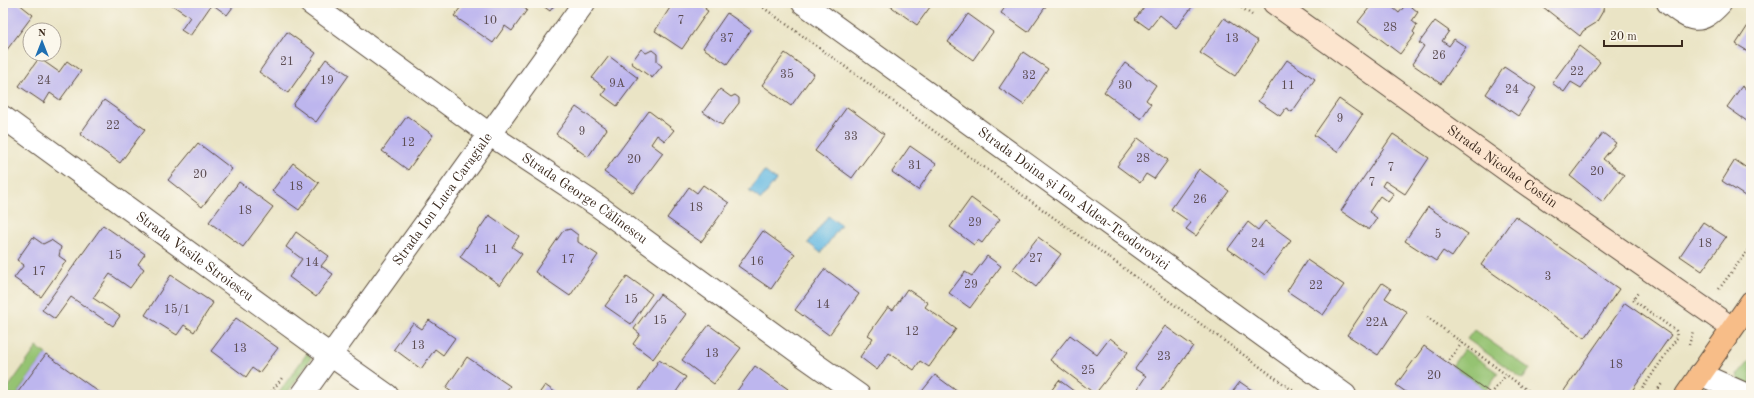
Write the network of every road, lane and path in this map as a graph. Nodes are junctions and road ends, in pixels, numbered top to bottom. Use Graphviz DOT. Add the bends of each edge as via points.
graph roads {
  1 [pos="310,3"];
  2 [pos="584,3"];
  3 [pos="757,3"];
  4 [pos="803,3"];
  5 [pos="1274,3"];
  6 [pos="1668,3"];
  7 [pos="1721,3"];
  8 [pos="3,118"];
  9 [pos="489,134"];
  10 [pos="1751,246"];
  11 [pos="1640,291"];
  12 [pos="1715,295"];
  13 [pos="1751,302"];
  14 [pos="1427,317"];
  15 [pos="1732,328"];
  16 [pos="1462,343"];
  17 [pos="331,356"];
  18 [pos="1447,363"];
  19 [pos="1700,374"];
  20 [pos="1506,375"];
  21 [pos="1337,393"];
  22 [pos="1491,394"];
  23 [pos="302,395"];
  24 [pos="387,395"];
  25 [pos="859,395"];
  26 [pos="1299,395"];
  27 [pos="1534,395"];
  28 [pos="1638,395"];
  29 [pos="1686,395"];
  30 [pos="1747,395"];
  1 -- 9 [label="street, Strada George Călinescu"];
  2 -- 9 [label="street, Strada Ion Luca Caragiale"];
  3 -- 26 [label="path"];
  4 -- 21 [label="street, Strada Doina și Ion Aldea-Teodorovici"];
  5 -- 15 [label="main road, Strada Nicolae Costin"];
  6 -- 7 [label="street" via="1682,14 1698,19 1710,15"];
  8 -- 17 [label="street, Strada Vasile Stroiescu"];
  9 -- 17 [label="street, Strada Ion Luca Caragiale"];
  9 -- 25 [label="street, Strada George Călinescu" via="598,206"];
  10 -- 12 [label="path"];
  11 -- 28 [label="path" via="1633,300 1676,331 1677,338"];
  13 -- 15 [label="main road"];
  14 -- 16 [label="path"];
  15 -- 19 [label="main road"];
  16 -- 18 [label="path"];
  16 -- 20 [label="path"];
  17 -- 23 [label="street, Strada Ion Luca Caragiale"];
  17 -- 24 [label="street, Strada Vasile Stroiescu"];
  19 -- 29 [label="main road"];
  19 -- 30 [label="street"];
  20 -- 22 [label="path"];
  20 -- 27 [label="path"];
}
